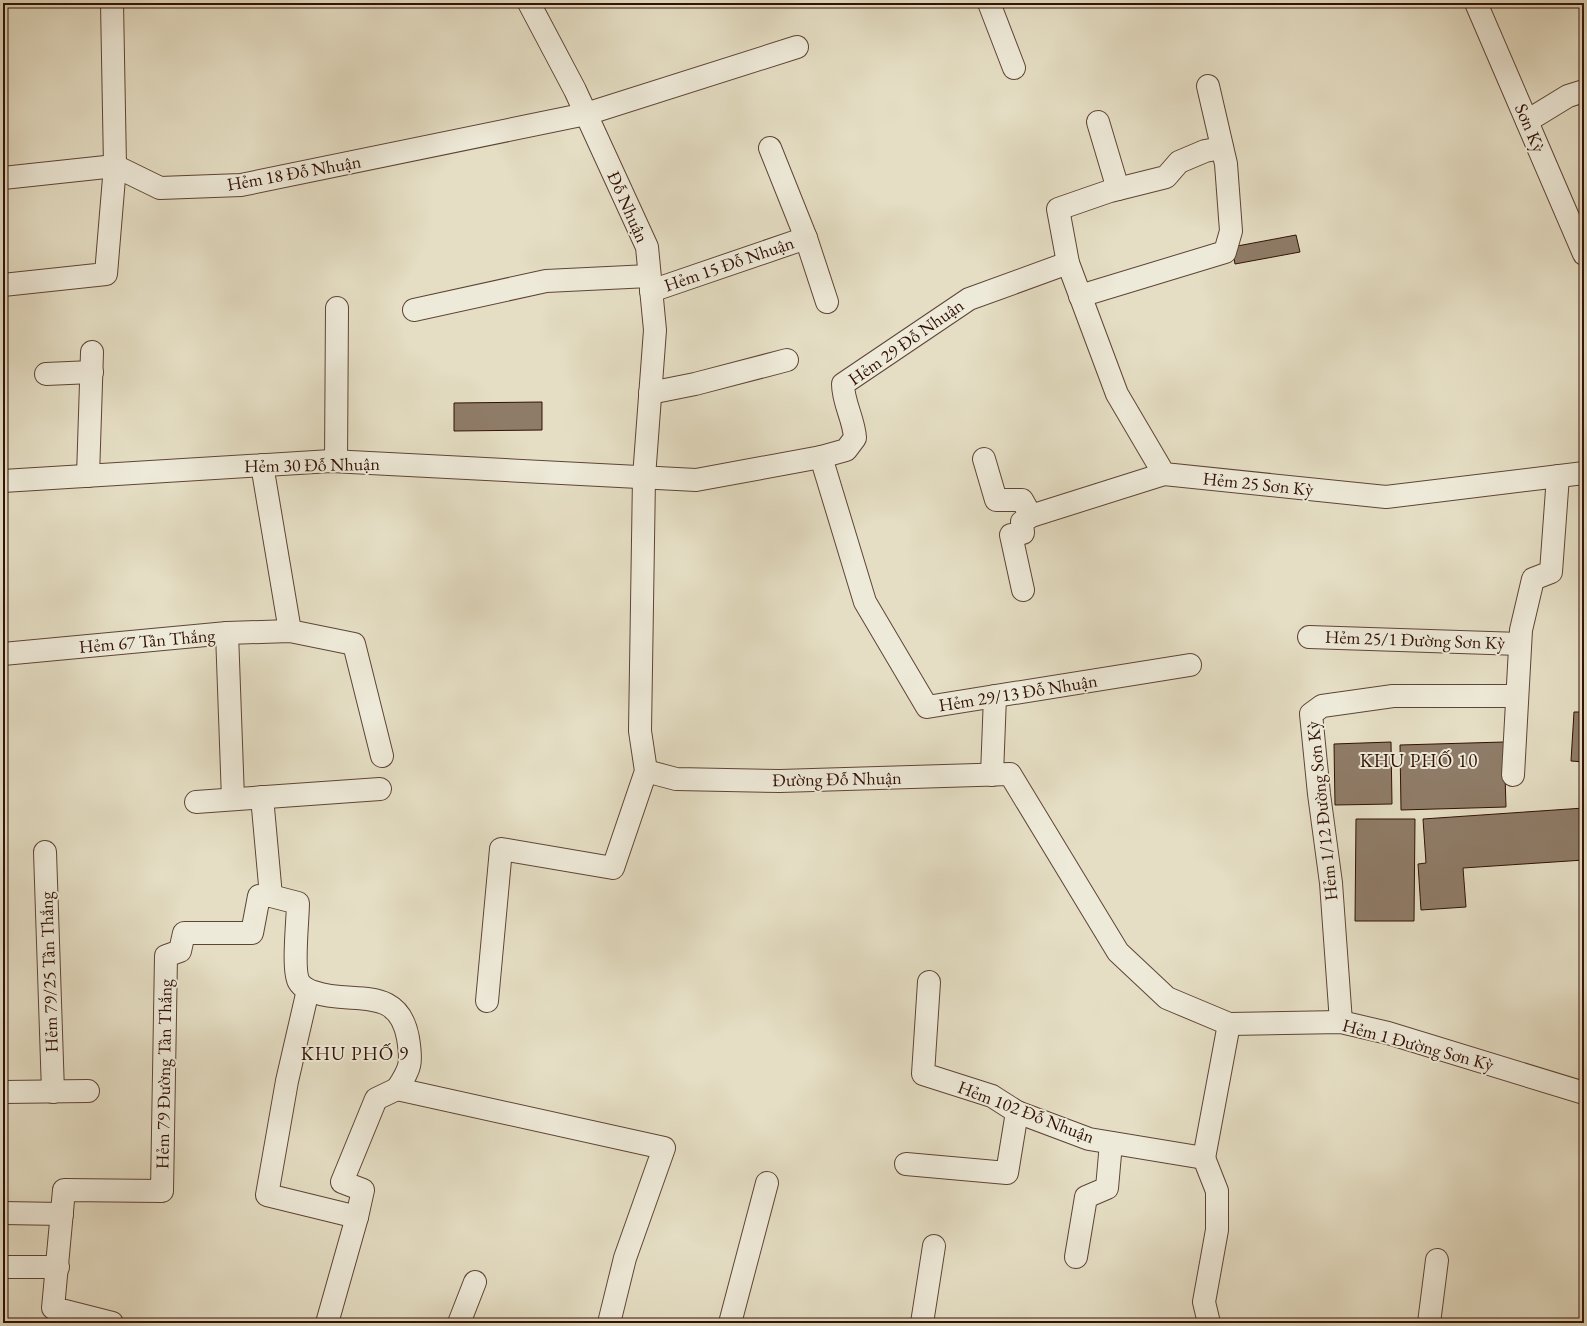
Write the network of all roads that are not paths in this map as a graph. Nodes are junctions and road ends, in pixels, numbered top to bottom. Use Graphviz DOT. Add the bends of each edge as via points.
graph roads {
  1 [pos="112,3"];
  2 [pos="528,3"];
  3 [pos="989,3"];
  4 [pos="1476,3"];
  5 [pos="797,47"];
  6 [pos="1014,68"];
  7 [pos="1208,86"];
  8 [pos="1584,91"];
  9 [pos="586,114"];
  10 [pos="1527,121"];
  11 [pos="1098,122"];
  12 [pos="770,148"];
  13 [pos="1222,148"];
  14 [pos="115,166"];
  15 [pos="3,178"];
  16 [pos="1118,189"];
  17 [pos="806,238"];
  18 [pos="1584,254"];
  19 [pos="1068,263"];
  20 [pos="650,283"];
  21 [pos="3,285"];
  22 [pos="1080,296"];
  23 [pos="827,302"];
  24 [pos="337,308"];
  25 [pos="414,310"];
  26 [pos="786,360"];
  27 [pos="46,374"];
  28 [pos="650,393"];
  29 [pos="822,457"];
  30 [pos="984,459"];
  31 [pos="336,461"];
  32 [pos="262,465"];
  33 [pos="1584,473"];
  34 [pos="1164,474"];
  35 [pos="88,476"];
  36 [pos="1558,476"];
  37 [pos="644,477"];
  38 [pos="3,481"];
  39 [pos="1031,516"];
  40 [pos="1023,590"];
  41 [pos="290,631"];
  42 [pos="227,633"];
  43 [pos="1309,637"];
  44 [pos="1520,644"];
  45 [pos="3,654"];
  46 [pos="1190,665"];
  47 [pos="994,696"];
  48 [pos="1517,696"];
  49 [pos="382,756"];
  50 [pos="646,771"];
  51 [pos="992,775"];
  52 [pos="1513,775"];
  53 [pos="380,789"];
  54 [pos="262,797"];
  55 [pos="233,799"];
  56 [pos="196,802"];
  57 [pos="45,852"];
  58 [pos="271,896"];
  59 [pos="929,982"];
  60 [pos="308,990"];
  61 [pos="487,1001"];
  62 [pos="1202,1012"];
  63 [pos="1341,1022"];
  64 [pos="1229,1024"];
  65 [pos="397,1089"];
  66 [pos="88,1091"];
  67 [pos="3,1092"];
  68 [pos="53,1092"];
  69 [pos="1584,1093"];
  70 [pos="1017,1112"];
  71 [pos="1111,1143"];
  72 [pos="1204,1158"];
  73 [pos="906,1164"];
  74 [pos="767,1183"];
  75 [pos="3,1213"];
  76 [pos="62,1214"];
  77 [pos="357,1217"];
  78 [pos="934,1246"];
  79 [pos="1076,1257"];
  80 [pos="1437,1260"];
  81 [pos="3,1267"];
  82 [pos="58,1267"];
  83 [pos="475,1282"];
  84 [pos="112,1323"];
  85 [pos="327,1323"];
  86 [pos="459,1323"];
  87 [pos="609,1323"];
  88 [pos="730,1323"];
  89 [pos="922,1323"];
  90 [pos="1209,1323"];
  91 [pos="1429,1323"];
  1 -- 14 [label="street"];
  2 -- 9 [label="street, Đỗ Nhuận"];
  3 -- 6 [label="street"];
  4 -- 10 [label="street, Sơn Kỳ"];
  5 -- 9 [label="street, Hẻm 18 Đỗ Nhuận"];
  7 -- 13 [label="street"];
  8 -- 10 [label="street" via="1568,96"];
  9 -- 14 [label="street, Hẻm 18 Đỗ Nhuận" via="241,185 160,188"];
  9 -- 20 [label="street, Đỗ Nhuận" via="647,247"];
  10 -- 18 [label="street, Sơn Kỳ"];
  11 -- 16 [label="street"];
  12 -- 17 [label="street, Hẻm 15 Đỗ Nhuận"];
  13 -- 16 [label="street" via="1205,151 1179,162 1166,177"];
  13 -- 22 [label="street" via="1226,164 1231,231 1225,252"];
  14 -- 15 [label="street"];
  14 -- 21 [label="street" via="106,274"];
  16 -- 19 [label="street" via="1058,209"];
  17 -- 20 [label="street, Hẻm 15 Đỗ Nhuận"];
  17 -- 23 [label="street, Hẻm 15 Đỗ Nhuận"];
  19 -- 22 [label="street"];
  19 -- 29 [label="street, Hẻm 29 Đỗ Nhuận" via="969,299 843,384 843,395 855,438 846,450"];
  20 -- 25 [label="street, Hẻm 15 Đỗ Nhuận" via="546,280"];
  20 -- 28 [label="street, Đỗ Nhuận" via="655,330"];
  22 -- 34 [label="street" via="1116,394"];
  24 -- 31 [label="street"];
  26 -- 28 [label="street"];
  27 -- 35 [label="street" via="92,362"];
  28 -- 37 [label="street, Đỗ Nhuận"];
  29 -- 37 [label="street, Hẻm 29 Đỗ Nhuận" via="696,480"];
  29 -- 47 [label="street, Hẻm 29/13 Đỗ Nhuận" via="865,602 927,707"];
  30 -- 39 [label="street" via="996,500 1022,500"];
  31 -- 32 [label="street, Hẻm 30 Đỗ Nhuận"];
  31 -- 37 [label="street, Hẻm 30 Đỗ Nhuận"];
  32 -- 35 [label="street, Hẻm 30 Đỗ Nhuận"];
  32 -- 41 [label="street"];
  33 -- 36 [label="street, Hẻm 25 Sơn Kỳ"];
  34 -- 36 [label="street, Hẻm 25 Sơn Kỳ" via="1386,497"];
  34 -- 39 [label="street"];
  35 -- 38 [label="street, Hẻm 30 Đỗ Nhuận"];
  36 -- 44 [label="street, Hẻm 25/1 Đường Sơn Kỳ" via="1551,572 1533,580"];
  37 -- 50 [label="street" via="640,732"];
  39 -- 40 [label="street" via="1022,522 1023,533 1011,535"];
  41 -- 42 [label="street, Hẻm 67 Tân Thắng"];
  41 -- 49 [label="street, Hẻm 67 Tân Thắng" via="354,644"];
  42 -- 45 [label="street, Hẻm 67 Tân Thắng"];
  42 -- 55 [label="street"];
  43 -- 44 [label="street, Hẻm 25/1 Đường Sơn Kỳ"];
  44 -- 48 [label="street, Hẻm 25/1 Đường Sơn Kỳ"];
  46 -- 47 [label="street, Hẻm 29/13 Đỗ Nhuận"];
  47 -- 51 [label="street"];
  48 -- 52 [label="street, Hẻm 25/1 Đường Sơn Kỳ"];
  48 -- 63 [label="street, Hẻm 1/12 Đường Sơn Kỳ" via="1393,696 1322,706 1310,714 1331,883"];
  50 -- 51 [label="street, Đường Đỗ Nhuận" via="676,779 780,781"];
  50 -- 61 [label="street" via="613,868 501,849"];
  51 -- 62 [label="street, Đường Đỗ Nhuận" via="1010,774 1118,952 1167,998"];
  53 -- 54 [label="street"];
  54 -- 55 [label="street"];
  54 -- 58 [label="street"];
  55 -- 56 [label="street"];
  57 -- 68 [label="street, Hẻm 79/25 Tân Thắng"];
  58 -- 60 [label="street" via="298,903 296,968 299,982"];
  58 -- 76 [label="street, Hẻm 79 Đường Tân Thắng" via="259,896 252,933 184,934 180,951 166,956 162,1191 64,1190"];
  59 -- 70 [label="street, Hẻm 102 Đỗ Nhuận" via="923,1074 992,1096"];
  60 -- 65 [label="street" via="325,996 382,1002 400,1015 406,1026 410,1053 408,1072"];
  60 -- 77 [label="street" via="287,1081 267,1195"];
  62 -- 64 [label="street, Hẻm 1 Đường Sơn Kỳ"];
  63 -- 64 [label="street, Hẻm 1 Đường Sơn Kỳ"];
  63 -- 69 [label="street, Hẻm 1 Đường Sơn Kỳ" via="1388,1033"];
  64 -- 72 [label="street"];
  65 -- 77 [label="street" via="376,1099 342,1182 363,1190"];
  65 -- 87 [label="street" via="664,1148 625,1258"];
  66 -- 68 [label="street"];
  67 -- 68 [label="street"];
  70 -- 71 [label="street, Hẻm 102 Đỗ Nhuận" via="1089,1140"];
  70 -- 73 [label="street" via="1007,1173"];
  71 -- 72 [label="street, Hẻm 102 Đỗ Nhuận"];
  71 -- 79 [label="street" via="1107,1188 1086,1197"];
  72 -- 90 [label="street" via="1217,1191 1217,1230 1204,1302"];
  74 -- 88 [label="street"];
  75 -- 76 [label="street"];
  76 -- 82 [label="street"];
  77 -- 85 [label="street"];
  78 -- 89 [label="street"];
  80 -- 91 [label="street"];
  81 -- 82 [label="street"];
  82 -- 84 [label="street" via="54,1308"];
  83 -- 86 [label="street"];
}
